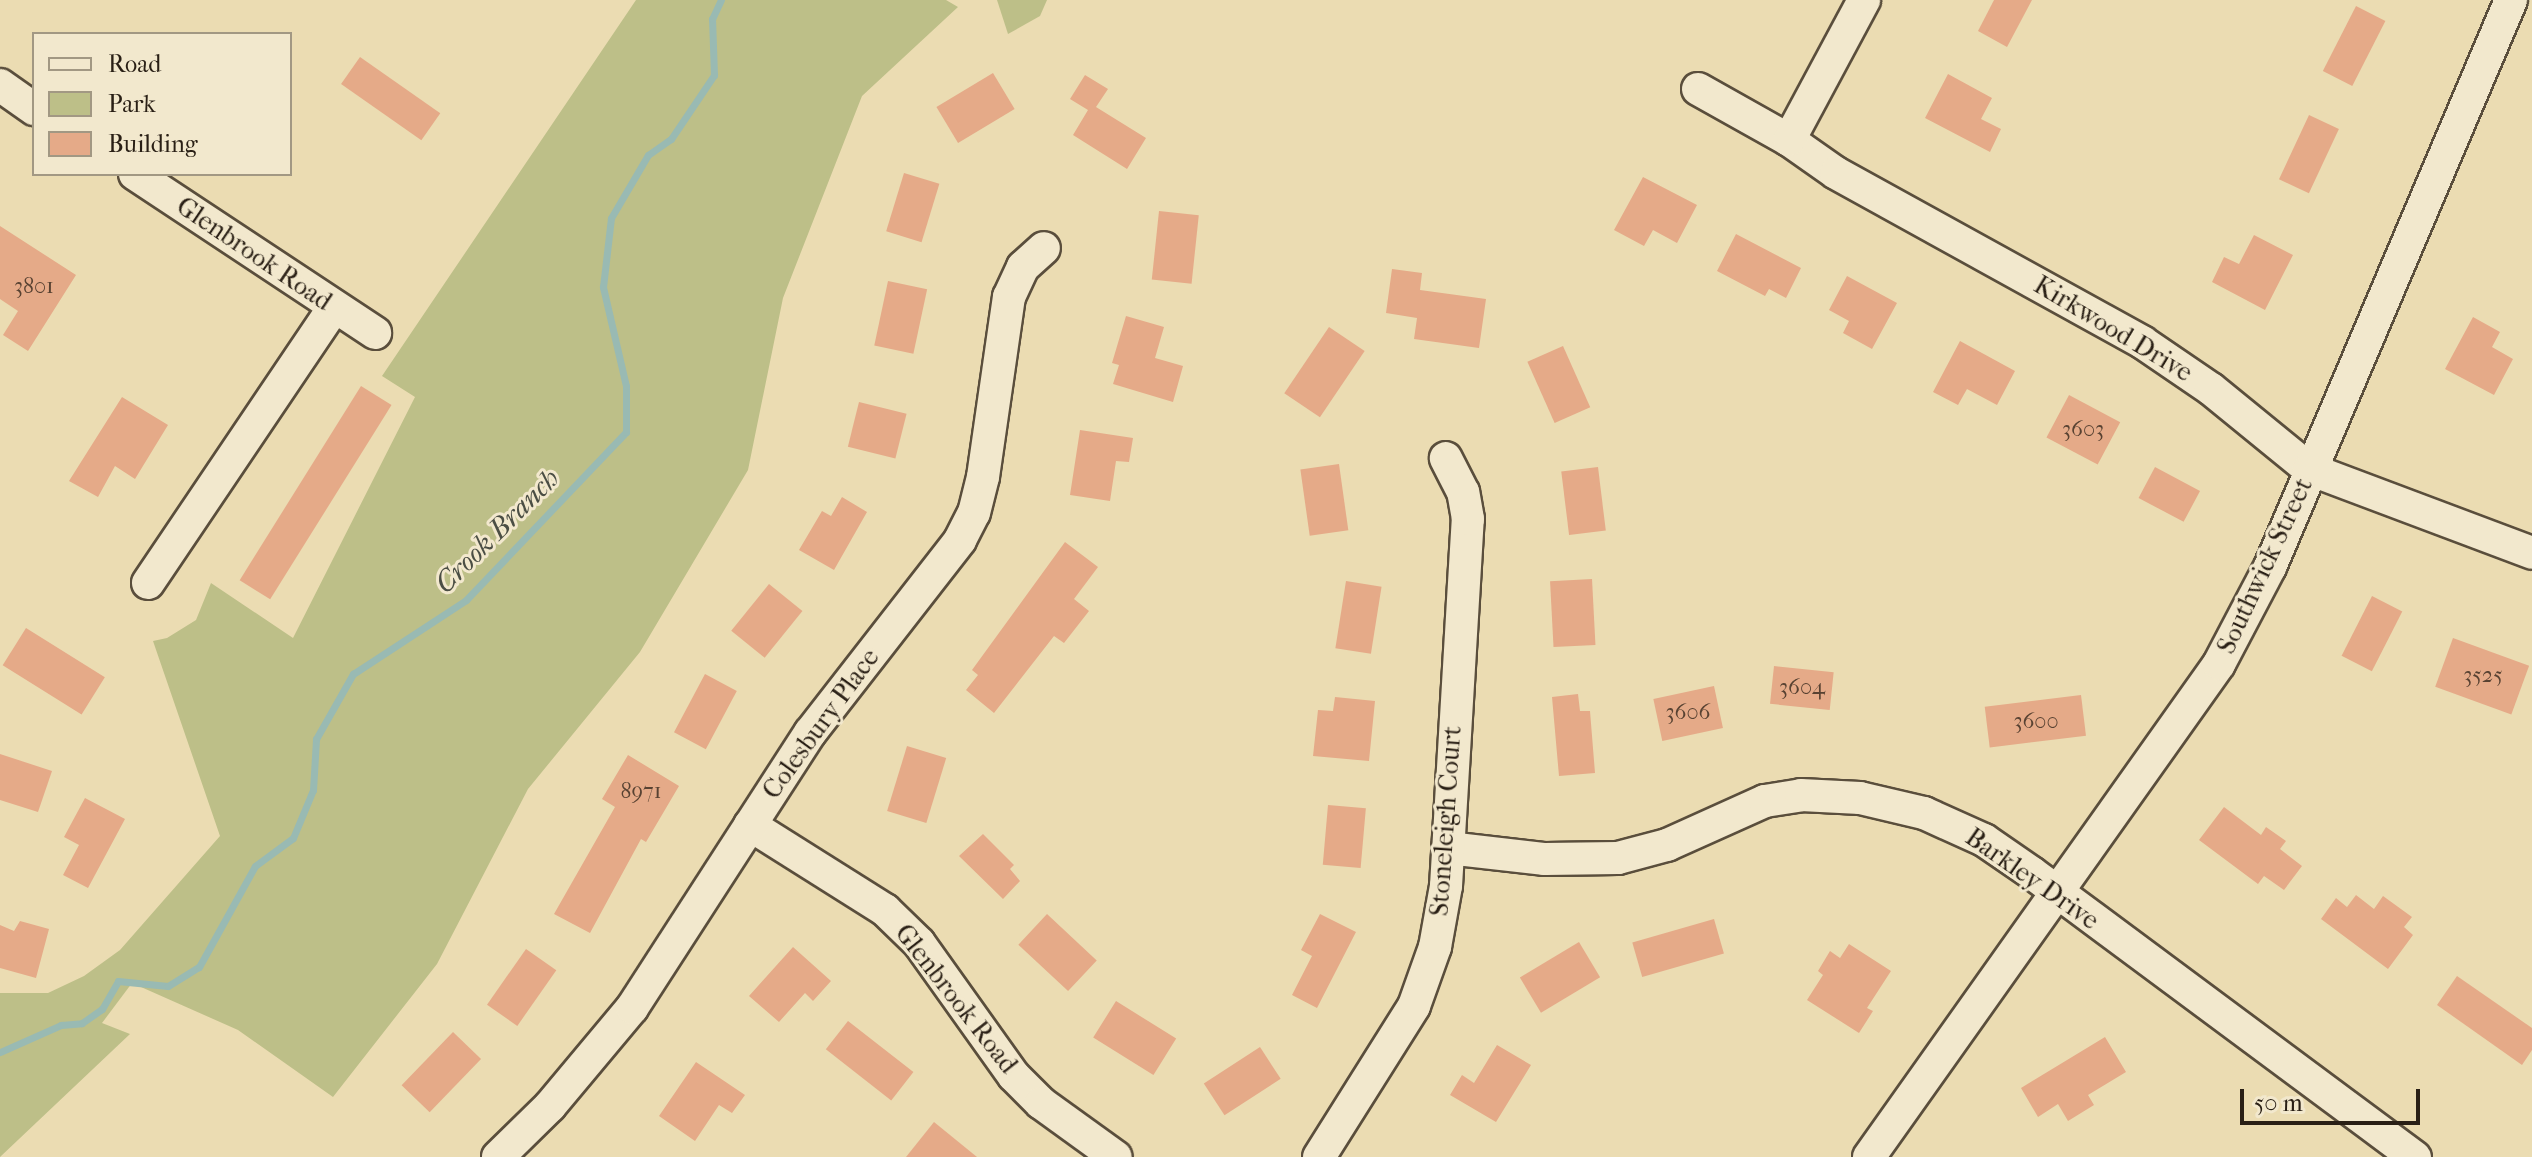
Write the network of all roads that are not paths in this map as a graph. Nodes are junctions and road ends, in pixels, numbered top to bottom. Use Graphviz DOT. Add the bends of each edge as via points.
graph roads {
  1 [pos="1864,0"];
  2 [pos="2511,0"];
  3 [pos="0,85"];
  4 [pos="1698,89"];
  5 [pos="32,108"];
  6 [pos="1789,140"];
  7 [pos="138,176"];
  8 [pos="1044,248"];
  9 [pos="333,309"];
  10 [pos="375,333"];
  11 [pos="1446,458"];
  12 [pos="2309,469"];
  13 [pos="2532,553"];
  14 [pos="148,583"];
  15 [pos="750,825"];
  16 [pos="1448,848"];
  17 [pos="2056,893"];
  18 [pos="498,1157"];
  19 [pos="1116,1157"];
  20 [pos="1319,1157"];
  21 [pos="1869,1157"];
  22 [pos="2415,1157"];
  1 -- 6 [label="street"];
  2 -- 12 [label="street, Southwick Street"];
  3 -- 5 [label="street"];
  4 -- 6 [label="street, Kirkwood Drive"];
  6 -- 12 [label="street, Kirkwood Drive" via="1836,173 2142,342 2211,389"];
  7 -- 9 [label="street, Glenbrook Road"];
  8 -- 15 [label="street, Colesbury Place" via="1023,267 1009,297 974,513 960,540 810,733"];
  9 -- 10 [label="street, Glenbrook Road"];
  9 -- 14 [label="street"];
  11 -- 16 [label="street, Stoneleigh Court" via="1463,492 1468,519"];
  12 -- 13 [label="street, Kirkwood Drive"];
  12 -- 17 [label="street, Southwick Street" via="2270,567 2219,664"];
  15 -- 18 [label="street, Colesbury Place" via="632,1008 550,1106"];
  15 -- 19 [label="street, Glenbrook Road" via="863,894 905,928 1014,1076 1041,1103"];
  16 -- 17 [label="street, Barkley Drive" via="1545,859 1618,858 1667,845 1765,801 1835,795 1893,804 1953,824"];
  16 -- 20 [label="street, Stoneleigh Court" via="1435,947 1420,991 1381,1064"];
  17 -- 21 [label="street, Southwick Street"];
  17 -- 22 [label="street, Barkley Drive"];
}
